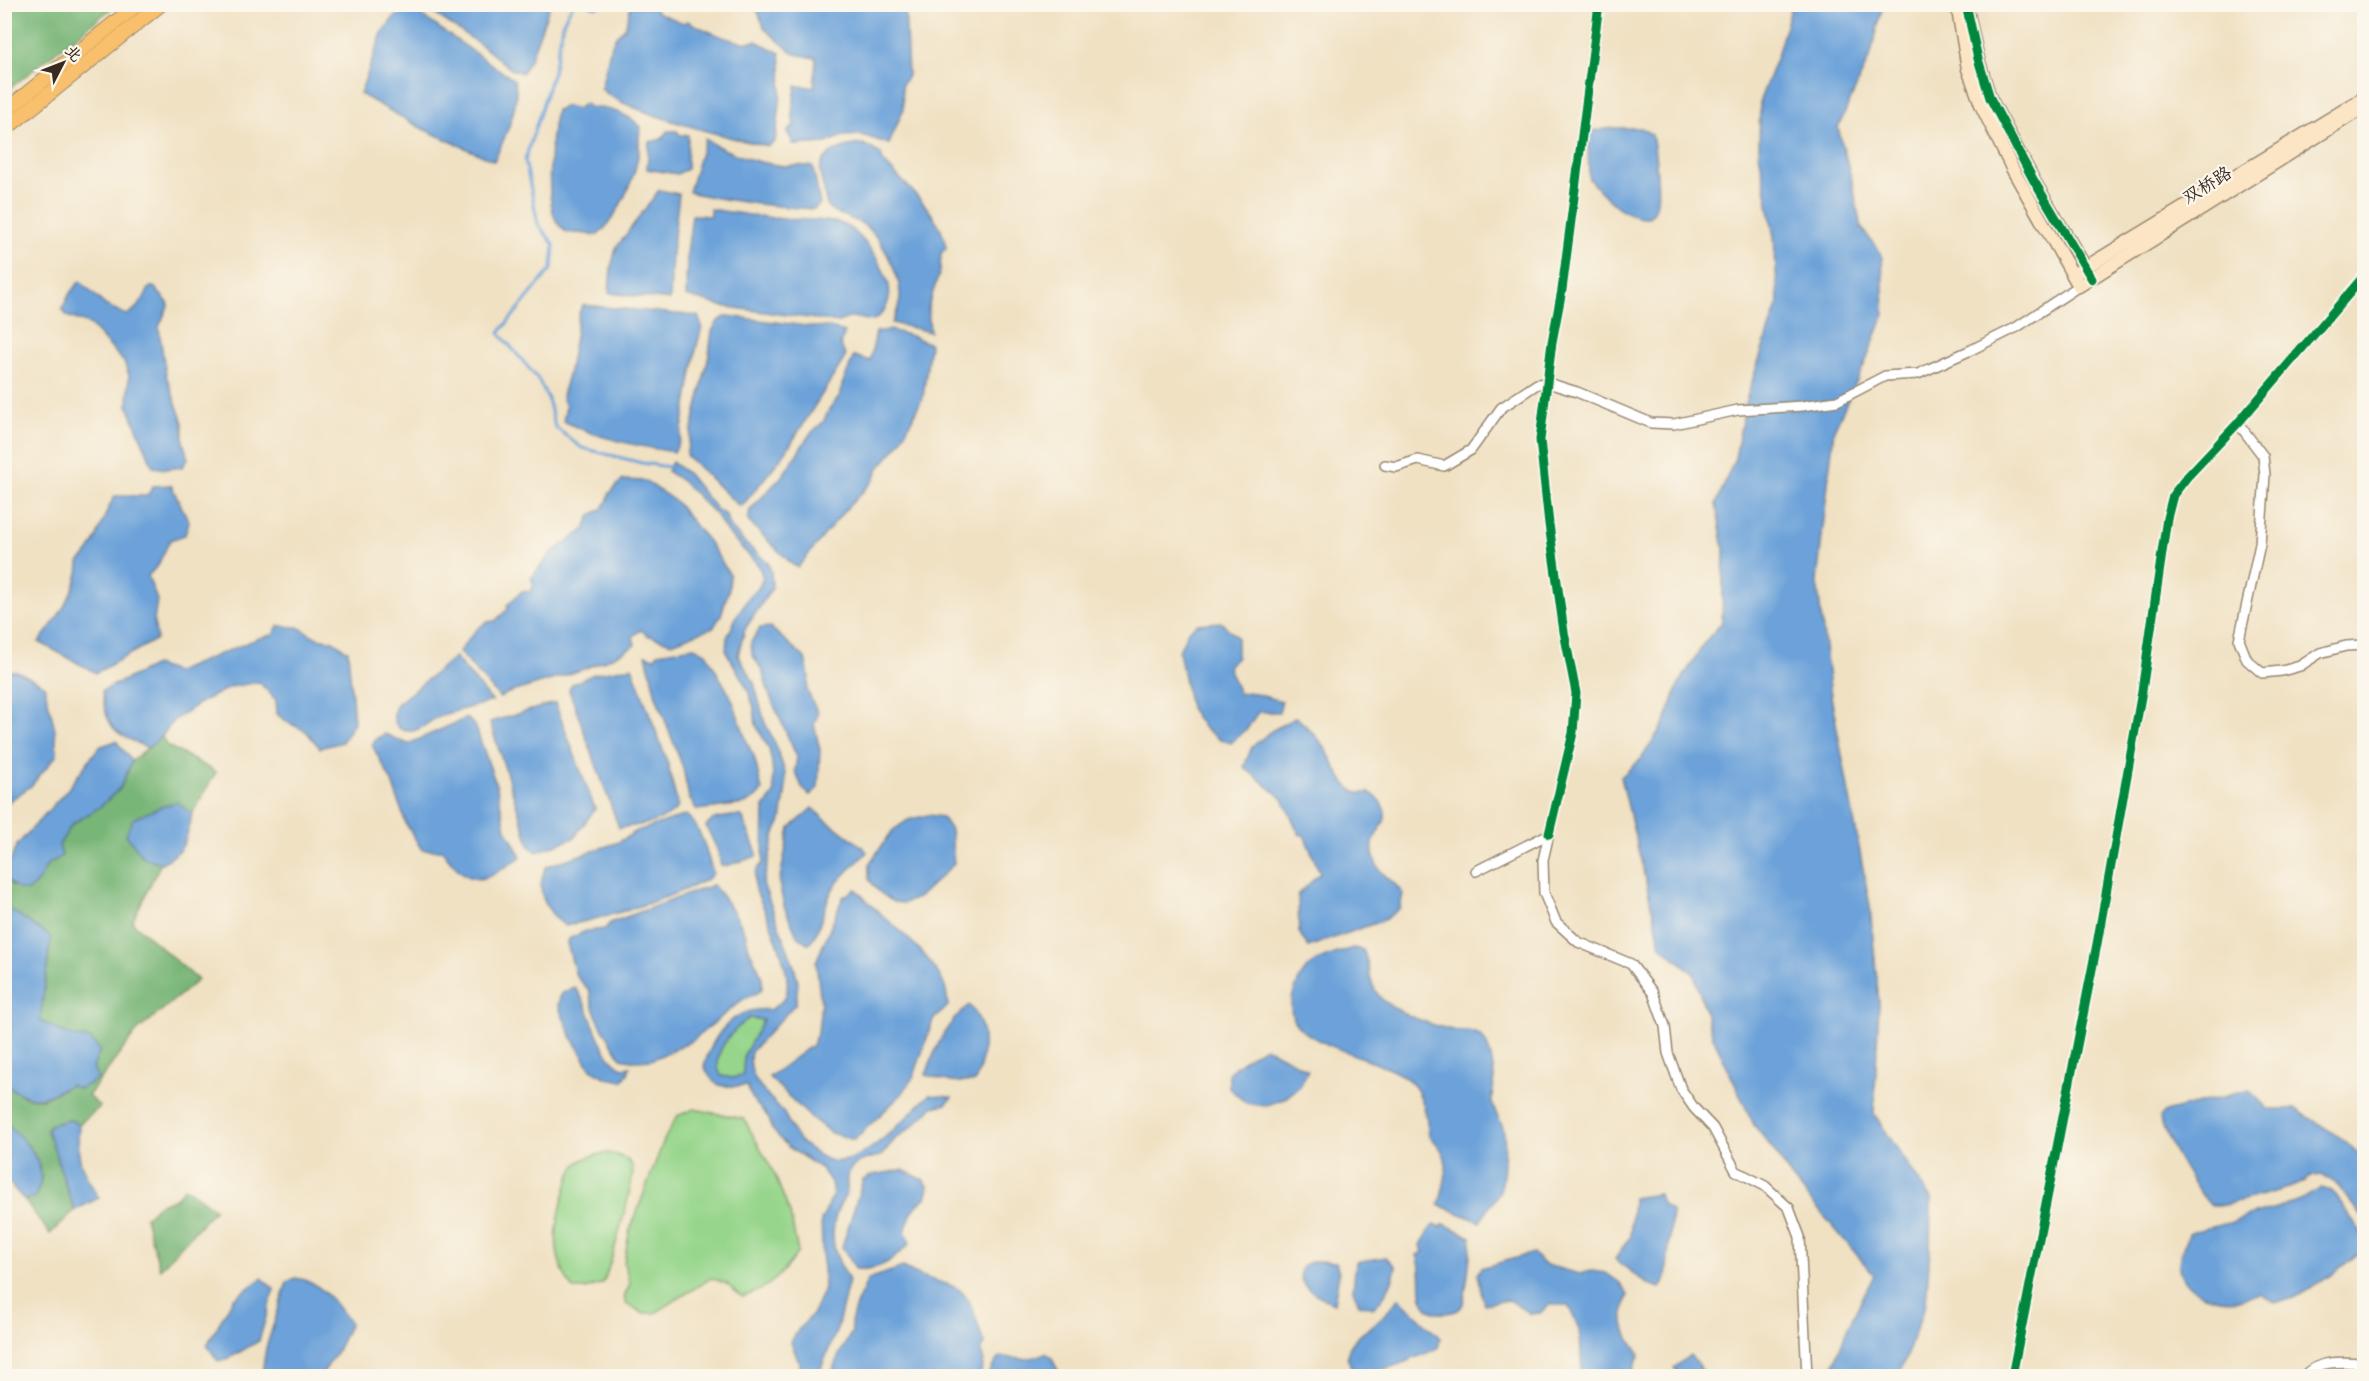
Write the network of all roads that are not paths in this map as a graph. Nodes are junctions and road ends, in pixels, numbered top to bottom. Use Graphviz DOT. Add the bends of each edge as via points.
graph roads {
  1 [pos="138,4"];
  2 [pos="161,4"];
  3 [pos="1599,4"];
  4 [pos="1957,4"];
  5 [pos="1966,4"];
  6 [pos="2364,98"];
  7 [pos="2364,107"];
  8 [pos="4,112"];
  9 [pos="4,130"];
  10 [pos="2089,273"];
  11 [pos="2364,276"];
  12 [pos="2076,281"];
  13 [pos="1548,383"];
  14 [pos="2238,423"];
  15 [pos="1384,465"];
  16 [pos="2364,645"];
  17 [pos="1549,834"];
  18 [pos="1476,871"];
  19 [pos="2364,1363"];
  20 [pos="1807,1377"];
  21 [pos="2012,1377"];
  22 [pos="2304,1377"];
  1 -- 8 [label="main road"];
  2 -- 9 [label="main road"];
  3 -- 13 [label="street"];
  4 -- 12 [label="street" via="1968,69 1982,107"];
  5 -- 10 [label="street" via="1990,99"];
  6 -- 10 [label="street, 双桥路"];
  7 -- 10 [label="street, 双桥路"];
  10 -- 12 [label="street, 双桥路"];
  11 -- 14 [label="street"];
  12 -- 13 [label="street" via="2016,327 1971,350 1918,374 1885,376 1838,400 1738,410 1674,424 1651,423"];
  13 -- 15 [label="street" via="1537,384 1502,408 1471,450 1444,466 1418,460 1396,467"];
  13 -- 17 [label="street" via="1540,440 1564,632 1576,693 1573,733"];
  14 -- 16 [label="street" via="2263,456 2265,475 2260,544 2239,640 2247,660 2262,672 2282,671 2300,666 2320,653"];
  14 -- 21 [label="street" via="2173,495 2167,518 2142,691 2107,885"];
  17 -- 18 [label="street"];
  17 -- 20 [label="street" via="1543,860 1544,893 1556,922 1578,942 1631,964 1653,993 1681,1089 1713,1128 1736,1171 1765,1186 1789,1208 1800,1238"];
  19 -- 22 [label="street" via="2330,1362"];
}
